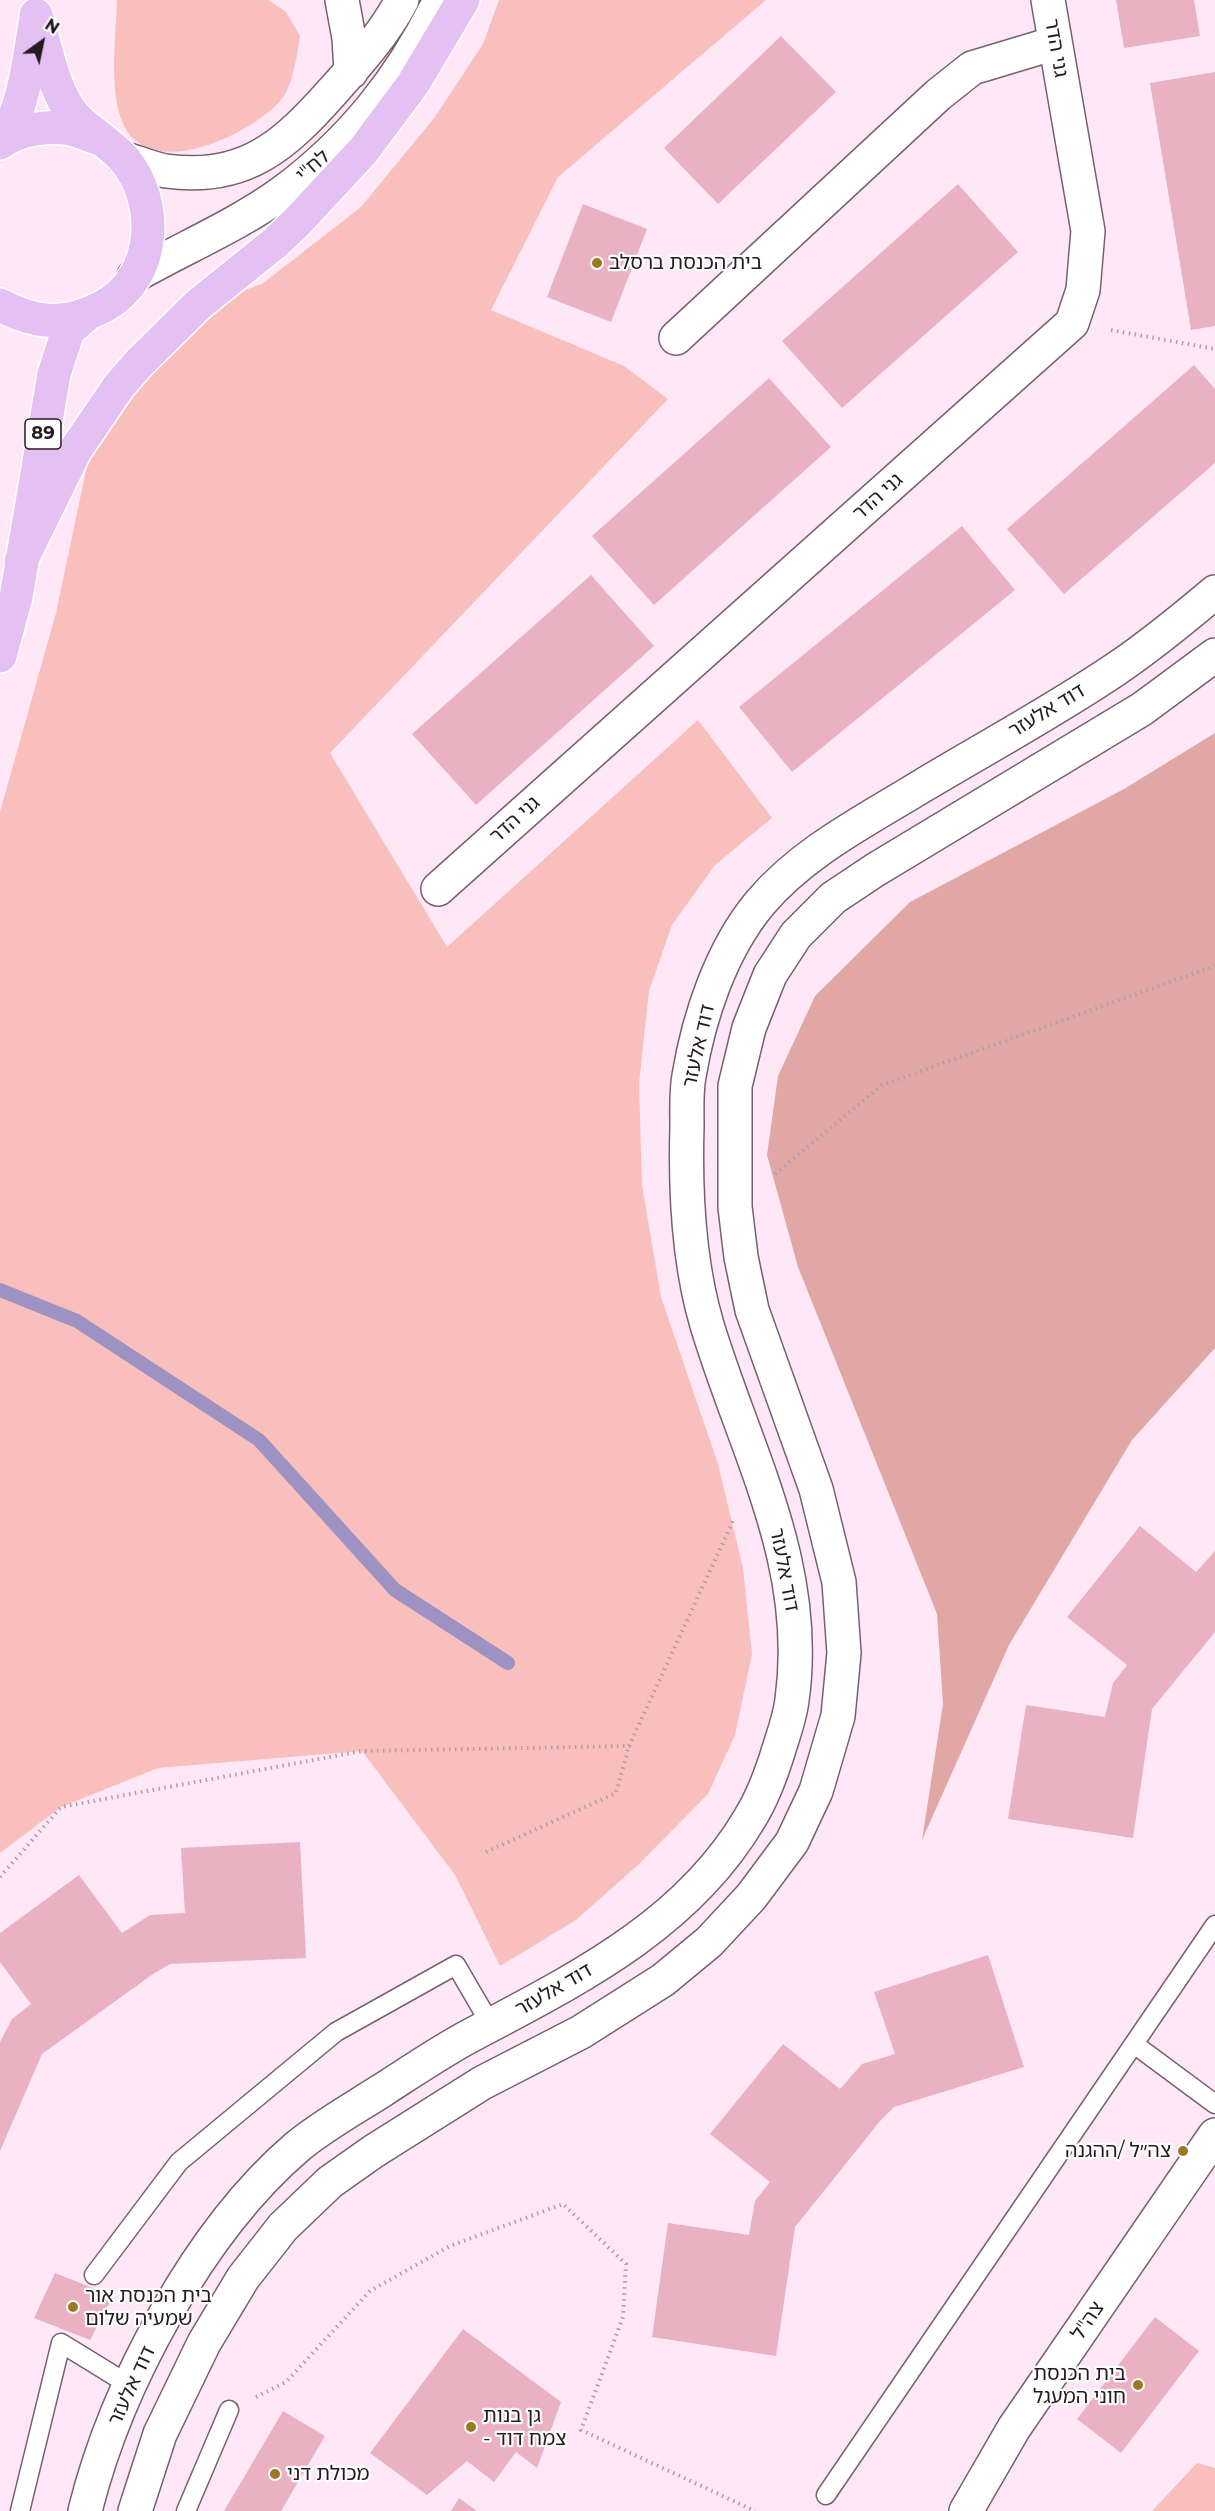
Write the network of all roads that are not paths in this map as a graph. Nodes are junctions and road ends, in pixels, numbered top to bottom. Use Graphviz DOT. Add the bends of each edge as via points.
graph roads {
  1 [pos="342,0"];
  2 [pos="402,0"];
  3 [pos="440,0"];
  4 [pos="463,0"];
  5 [pos="1048,0"];
  6 [pos="36,7"];
  7 [pos="1055,43"];
  8 [pos="351,72"];
  9 [pos="3,141"];
  10 [pos="110,148"];
  11 [pos="134,276"];
  12 [pos="0,305"];
  13 [pos="85,316"];
  14 [pos="676,338"];
  15 [pos="21,561"];
  16 [pos="1215,592"];
  17 [pos="1215,655"];
  18 [pos="0,656"];
  19 [pos="438,889"];
  20 [pos="1215,1925"];
  21 [pos="491,2025"];
  22 [pos="1134,2044"];
  23 [pos="1215,2104"];
  24 [pos="1215,2134"];
  25 [pos="94,2275"];
  26 [pos="130,2386"];
  27 [pos="230,2410"];
  28 [pos="826,2495"];
  29 [pos="20,2511"];
  30 [pos="85,2511"];
  31 [pos="135,2511"];
  32 [pos="186,2511"];
  33 [pos="966,2511"];
  1 -- 8 [label="street"];
  2 -- 8 [label="street, לח\"י"];
  3 -- 11 [label="street, לח\"י" via="402,69 331,150 281,193"];
  4 -- 15 [label="highway" via="413,84 363,151 283,236 199,304 119,386 76,449"];
  5 -- 7 [label="street, גני הדר"];
  6 -- 9 [label="highway, 89" via="27,81"];
  6 -- 10 [label="highway, 89" via="67,107"];
  7 -- 14 [label="street" via="972,68 929,103"];
  7 -- 19 [label="street, גני הדר" via="1088,231 1083,290 1072,323"];
  8 -- 10 [label="street, לח\"י" via="287,139 239,166 218,171 165,171"];
  9 -- 10 [label="highway, 89" via="35,128 67,128"];
  10 -- 11 [label="highway, 89" via="141,184 149,215 147,247"];
  11 -- 13 [label="highway, 89" via="113,301"];
  12 -- 13 [label="highway, 89" via="22,316 53,322"];
  13 -- 15 [label="highway, 89" via="68,331 54,374"];
  15 -- 18 [label="highway, 89"];
  16 -- 21 [label="street, דוד אלעזר" via="1116,670 803,860 759,905 727,953 703,1014 687,1080 688,1210 694,1265 707,1322 771,1502 792,1588 796,1653 792,1707 771,1774 751,1818 715,1868 635,1942 557,1991"];
  17 -- 31 [label="street" via="1142,709 833,898 796,935 770,975 749,1028 735,1086 735,1207 741,1257 752,1310 816,1489 839,1582 844,1653 838,1716 816,1791 792,1842 751,1897 709,1942 663,1980 581,2032 482,2083 374,2151 330,2181 283,2228 243,2278 204,2343 160,2434"];
  20 -- 22 [label="lane"];
  21 -- 25 [label="lane" via="456,1965 336,2032 178,2162"];
  21 -- 26 [label="street, דוד אלעזר" via="300,2145 248,2195 204,2251"];
  22 -- 23 [label="lane"];
  22 -- 28 [label="lane"];
  24 -- 33 [label="street, צה\"ל" via="1014,2428"];
  26 -- 29 [label="lane" via="61,2343"];
  26 -- 30 [label="street, דוד אלעזר" via="116,2416"];
  27 -- 32 [label="lane"];
}
